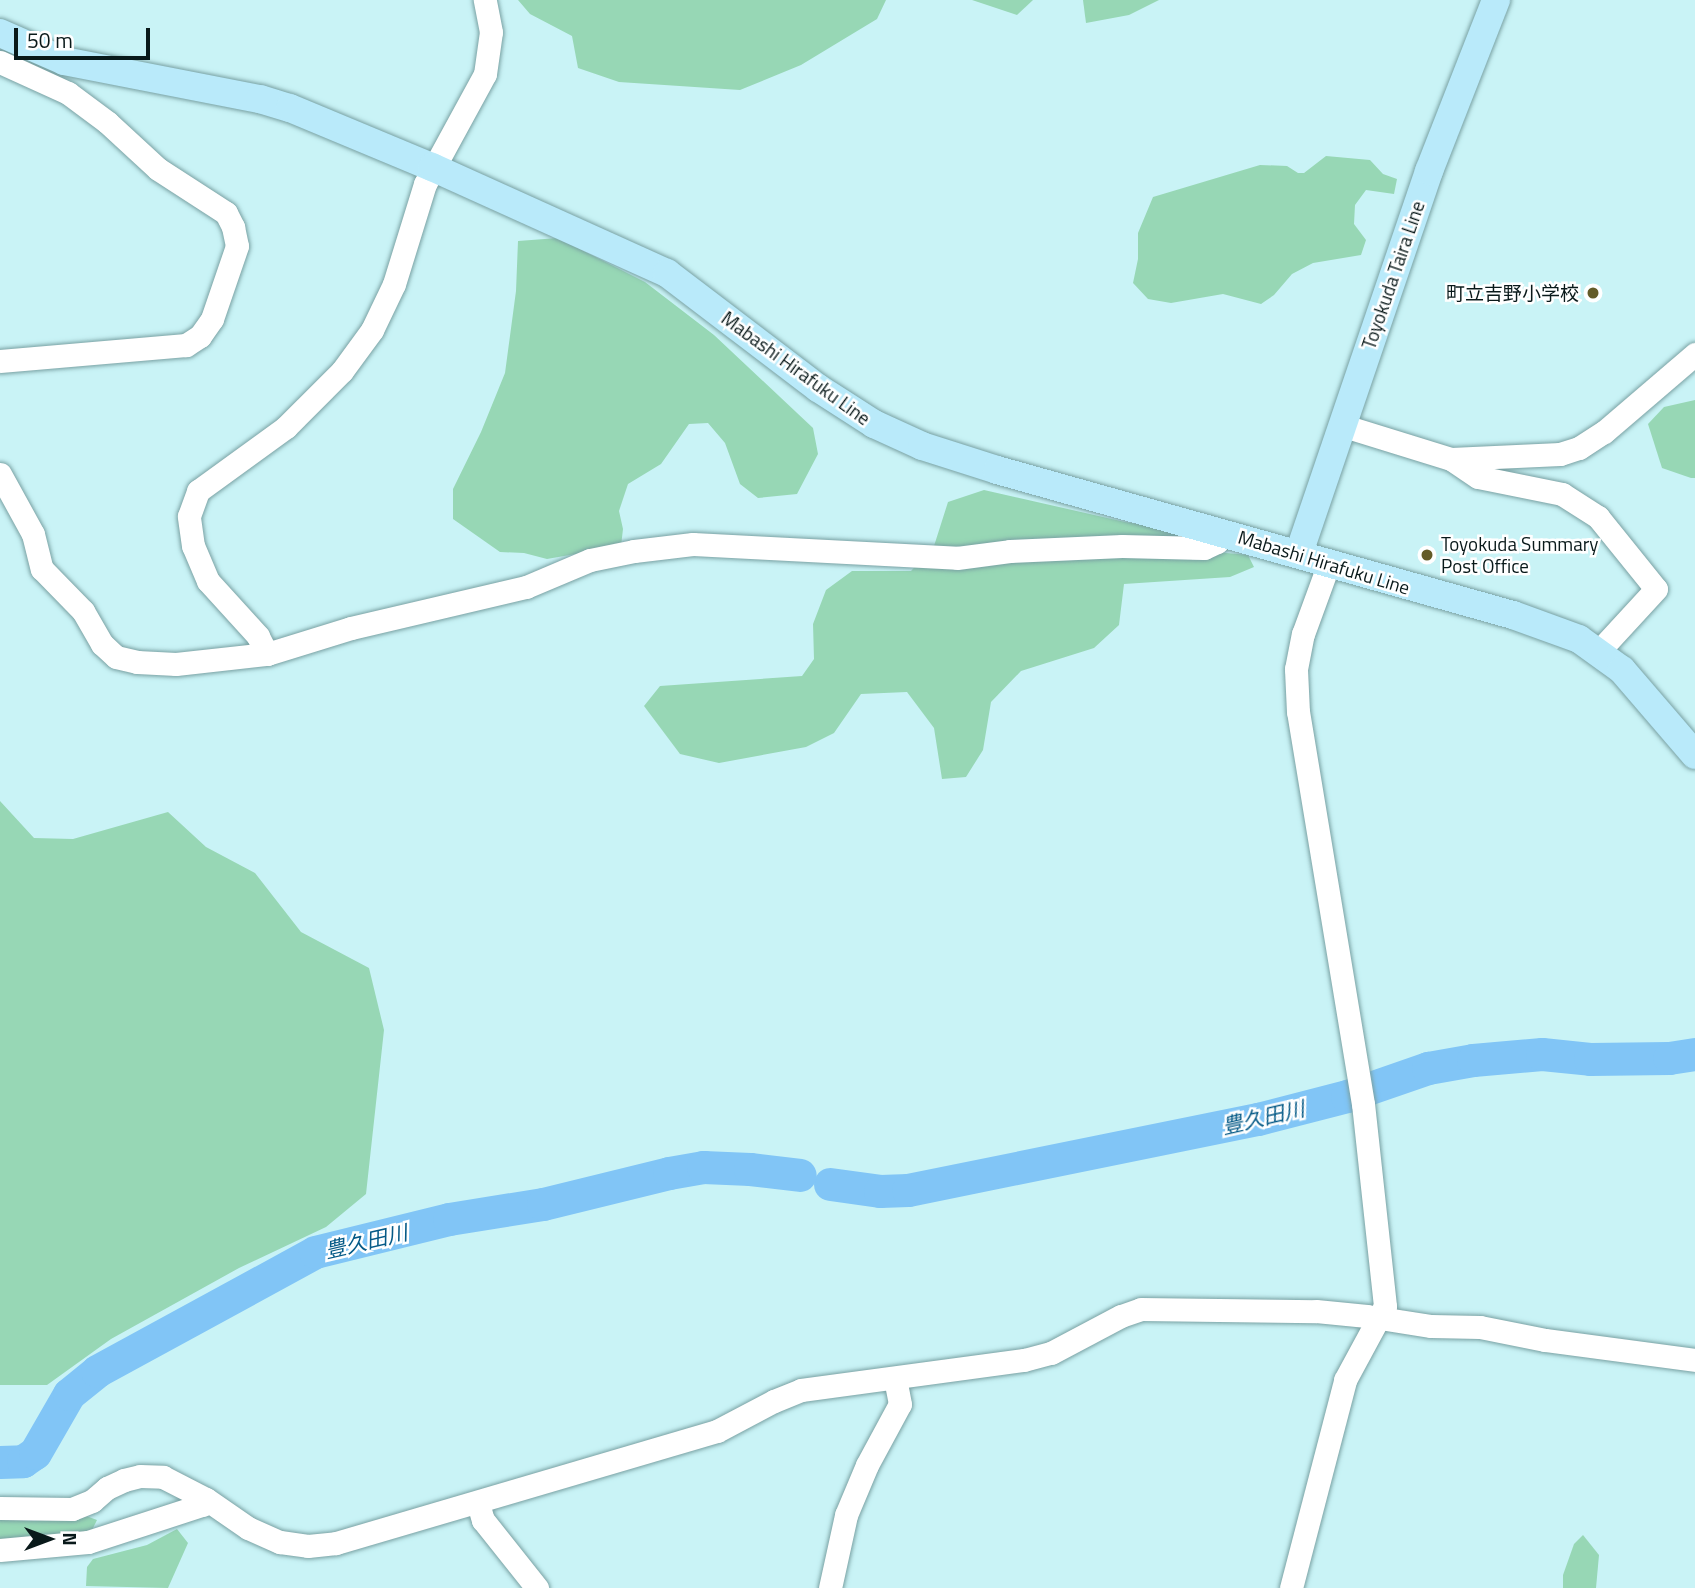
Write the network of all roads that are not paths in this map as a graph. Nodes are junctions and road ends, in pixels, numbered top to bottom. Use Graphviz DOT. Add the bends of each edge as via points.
graph roads {
  1 [pos="485,0"];
  2 [pos="1496,0"];
  3 [pos="0,33"];
  4 [pos="0,62"];
  5 [pos="432,167"];
  6 [pos="1695,355"];
  7 [pos="0,361"];
  8 [pos="1341,425"];
  9 [pos="1451,459"];
  10 [pos="0,474"];
  11 [pos="1225,533"];
  12 [pos="1299,553"];
  13 [pos="1329,564"];
  14 [pos="1598,652"];
  15 [pos="267,654"];
  16 [pos="1695,755"];
  17 [pos="1380,1318"];
  18 [pos="1695,1360"];
  19 [pos="895,1378"];
  20 [pos="206,1499"];
  21 [pos="478,1503"];
  22 [pos="0,1508"];
  23 [pos="0,1550"];
  24 [pos="537,1588"];
  25 [pos="830,1588"];
  26 [pos="1291,1588"];
  1 -- 5 [label="street" via="491,32 485,74"];
  2 -- 8 [label="main road, Toyokuda Taira Line" via="1429,170"];
  3 -- 5 [label="main road, Mabashi Hirafuku Line" via="64,61 290,108"];
  4 -- 7 [label="street" via="68,93 158,169 226,213 237,246 212,319 200,336 186,345"];
  5 -- 11 [label="main road, Mabashi Hirafuku Line" via="667,273 874,425 997,470"];
  5 -- 15 [label="street" via="394,285 372,330 342,371 286,427 198,491 189,516 193,546 208,581 258,636"];
  6 -- 9 [label="street" via="1579,448 1533,457"];
  8 -- 9 [label="street"];
  8 -- 12 [label="main road, Toyokuda Taira Line"];
  9 -- 14 [label="street" via="1478,477 1562,494 1598,517 1656,589"];
  10 -- 15 [label="street" via="33,534 42,569 69,594 116,657 176,664"];
  11 -- 12 [label="main road, Mabashi Hirafuku Line"];
  11 -- 15 [label="street" via="1204,548 1122,546 957,558 693,544 634,551 590,560 526,587 351,628"];
  12 -- 13 [label="main road, Mabashi Hirafuku Line"];
  13 -- 14 [label="main road, Mabashi Hirafuku Line" via="1524,618 1579,639"];
  13 -- 17 [label="street" via="1303,634 1296,669 1298,712 1361,1093 1385,1288"];
  14 -- 16 [label="main road, Mabashi Hirafuku Line" via="1622,670"];
  17 -- 18 [label="street" via="1480,1327"];
  17 -- 19 [label="street" via="1316,1311 1141,1309 1051,1353 1000,1365"];
  17 -- 26 [label="street" via="1345,1380"];
  19 -- 21 [label="street" via="801,1390 718,1432"];
  19 -- 25 [label="street" via="900,1405 846,1515"];
  20 -- 21 [label="street" via="248,1528 280,1542 308,1546 336,1543"];
  20 -- 22 [label="street" via="163,1477 140,1476 72,1508"];
  20 -- 23 [label="street" via="202,1505 88,1542"];
  21 -- 24 [label="street" via="483,1520"];
}
